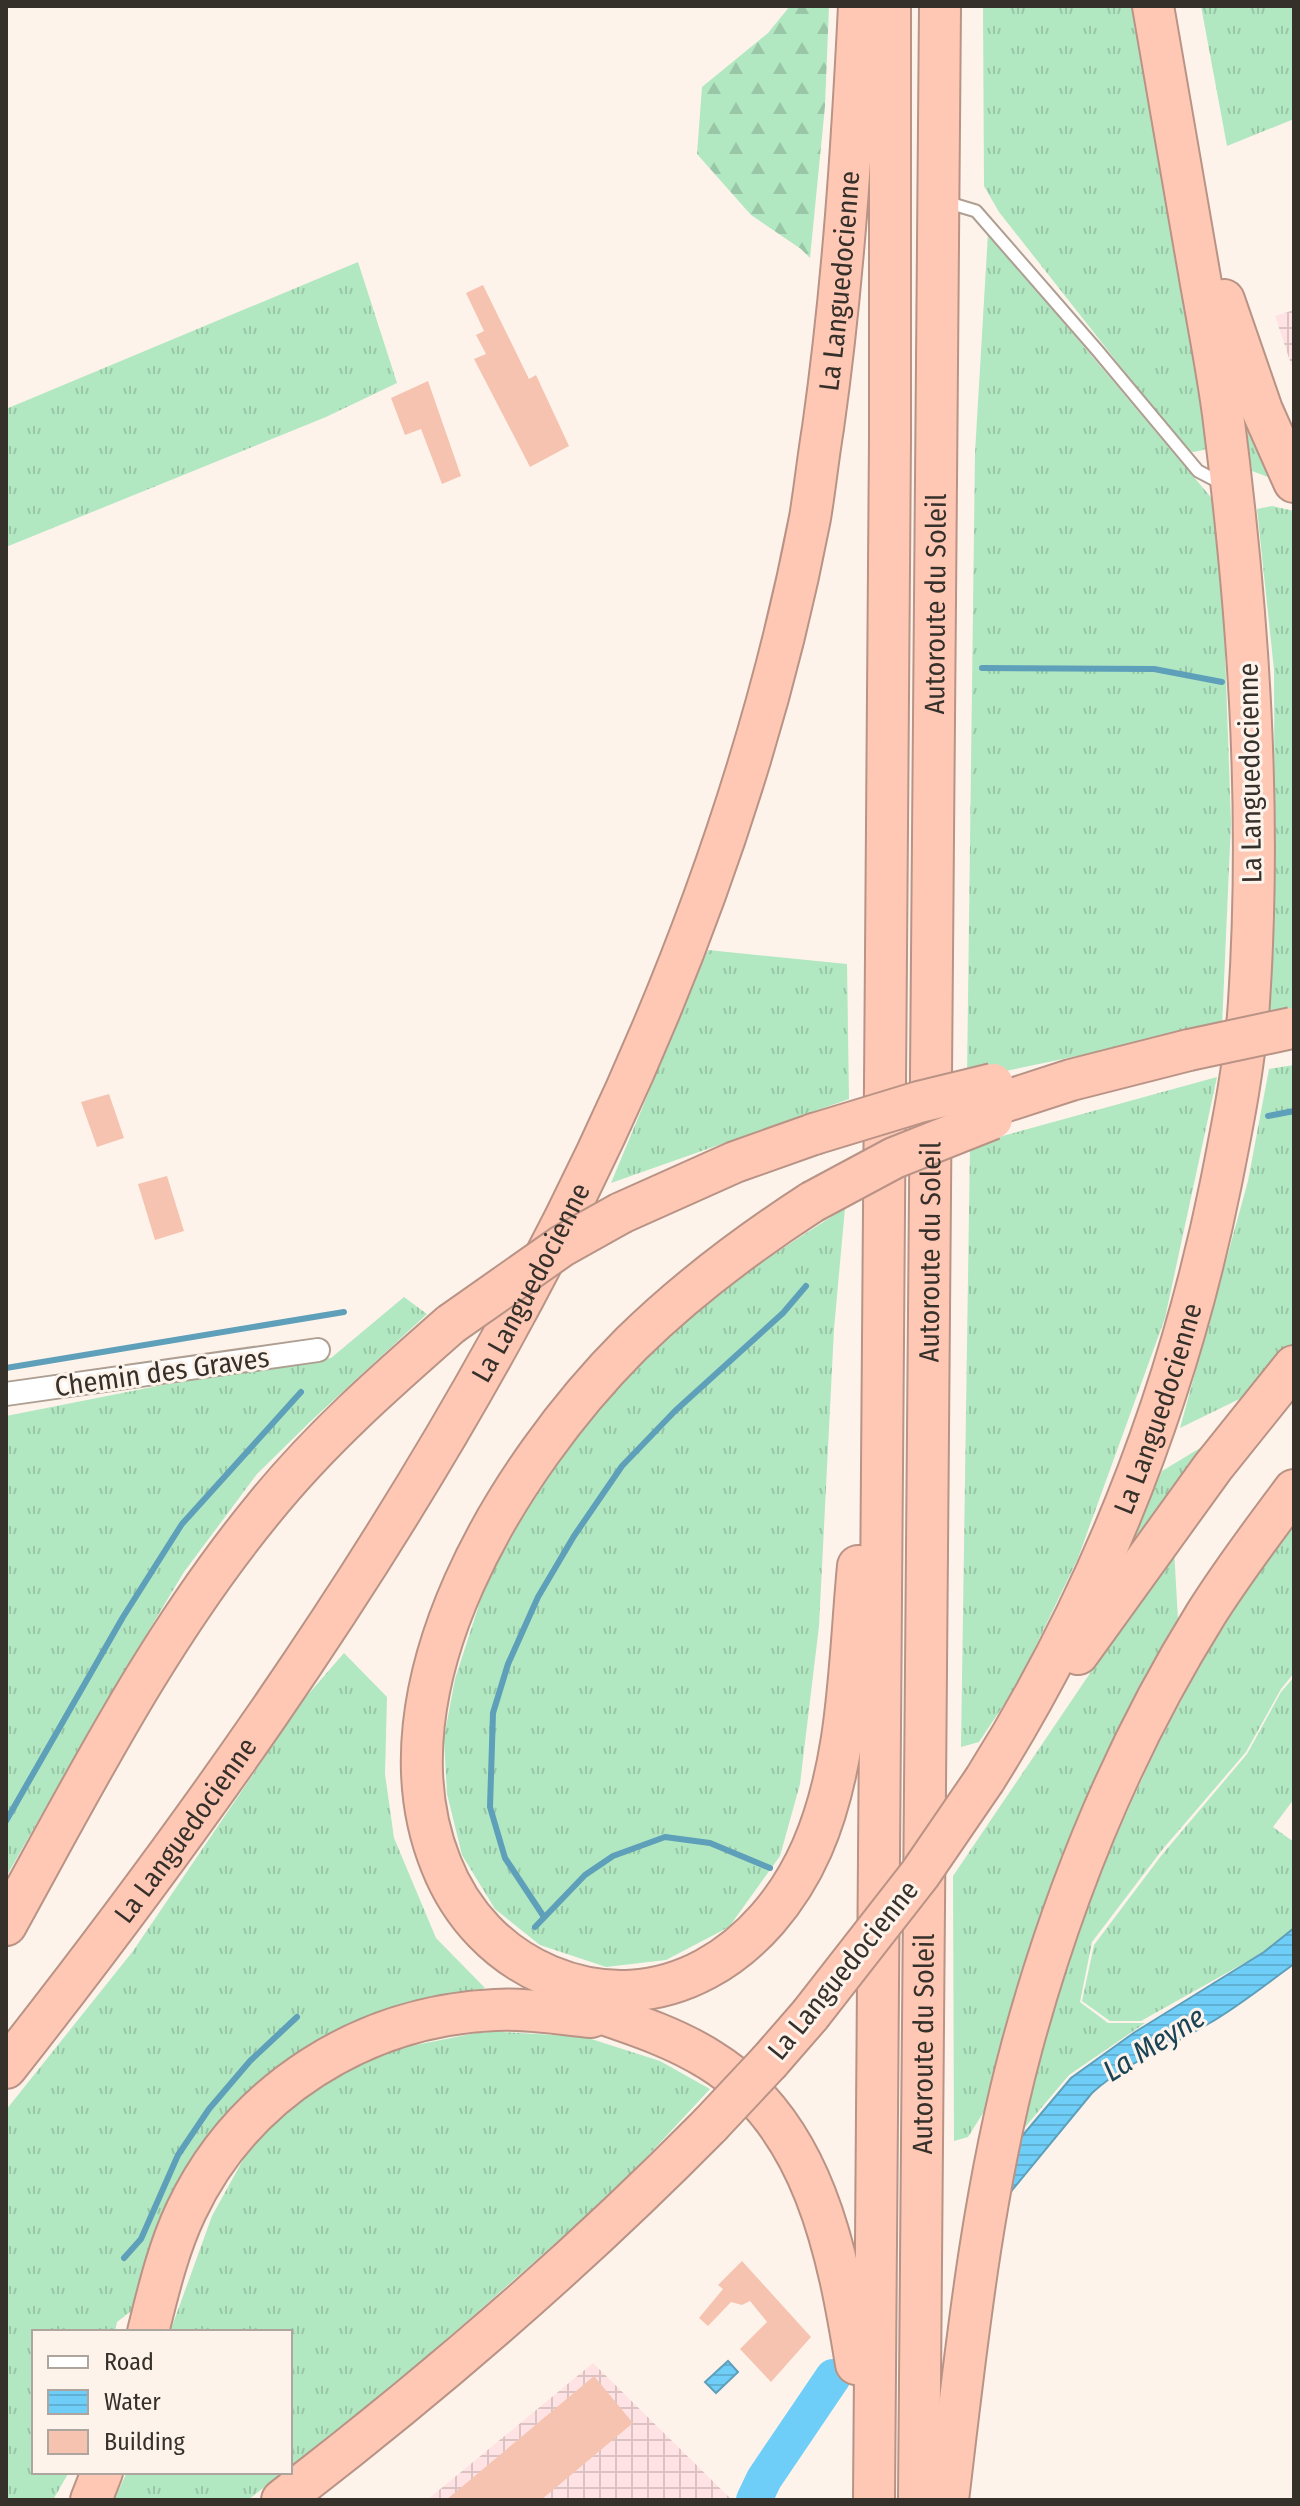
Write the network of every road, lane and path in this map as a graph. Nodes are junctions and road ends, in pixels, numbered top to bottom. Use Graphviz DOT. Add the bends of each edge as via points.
graph roads {
  1 [pos="859,6"];
  2 [pos="890,6"];
  3 [pos="940,6"];
  4 [pos="1153,6"];
  5 [pos="1176,139"];
  6 [pos="938,199"];
  7 [pos="1294,481"];
  8 [pos="1233,495"];
  9 [pos="1292,1035"];
  10 [pos="992,1103"];
  11 [pos="812,1195"];
  12 [pos="883,1291"];
  13 [pos="318,1350"];
  14 [pos="1294,1366"];
  15 [pos="6,1394"];
  16 [pos="1294,1490"];
  17 [pos="985,1779"];
  18 [pos="6,1925"];
  19 [pos="621,2021"];
  20 [pos="6,2068"];
  21 [pos="149,2330"];
  22 [pos="101,2474"];
  23 [pos="874,2487"];
  24 [pos="91,2500"];
  25 [pos="282,2500"];
  26 [pos="919,2500"];
  27 [pos="948,2500"];
  1 -- 20 [label="highway, La Languedocienne" via="841,283 810,517 736,800 656,1017 522,1303 393,1523 301,1666 182,1834"];
  2 -- 12 [label="highway, Autoroute du Soleil"];
  3 -- 6 [label="highway, Autoroute du Soleil"];
  4 -- 5 [label="highway, La Languedocienne"];
  5 -- 7 [label="highway" via="1247,370"];
  5 -- 8 [label="highway, La Languedocienne"];
  6 -- 8 [label="lane" via="976,211 1198,471"];
  6 -- 26 [label="highway, Autoroute du Soleil"];
  8 -- 17 [label="highway, La Languedocienne" via="1255,791 1249,1004 1236,1110 1198,1288 1140,1468 1064,1642"];
  9 -- 10 [label="highway, bridge" via="1071,1080"];
  10 -- 11 [label="highway" via="908,1138"];
  10 -- 18 [label="highway, bridge" via="919,1102 735,1162 621,1213 553,1252 451,1324 344,1420 235,1545 135,1696"];
  11 -- 12 [label="highway" via="691,1289 593,1384 503,1507 455,1607 426,1716 428,1821 441,1866 459,1900 494,1942 523,1964 578,1986 625,1991 668,1985 704,1971 744,1943 799,1874 813,1846 841,1745"];
  11 -- 19 [label="highway" via="736,1238 671,1289 555,1410 471,1541 446,1594 420,1673 410,1730 408,1790 423,1864 443,1905 485,1957 517,1980"];
  12 -- 23 [label="highway, Autoroute du Soleil"];
  13 -- 15 [label="street, Chemin des Graves"];
  14 -- 17 [label="highway" via="1213,1467"];
  16 -- 27 [label="highway" via="1207,1613 1150,1712 1079,1870 1050,1954 1004,2126"];
  17 -- 25 [label="highway, La Languedocienne, bridge" via="913,1884 810,2015 710,2125 545,2284"];
  19 -- 21 [label="highway" via="522,2010 427,2017 327,2057 249,2119 201,2182 172,2247"];
  19 -- 23 [label="highway" via="687,2047 732,2076 799,2158 833,2243"];
  22 -- 24 [label="highway"];
}
